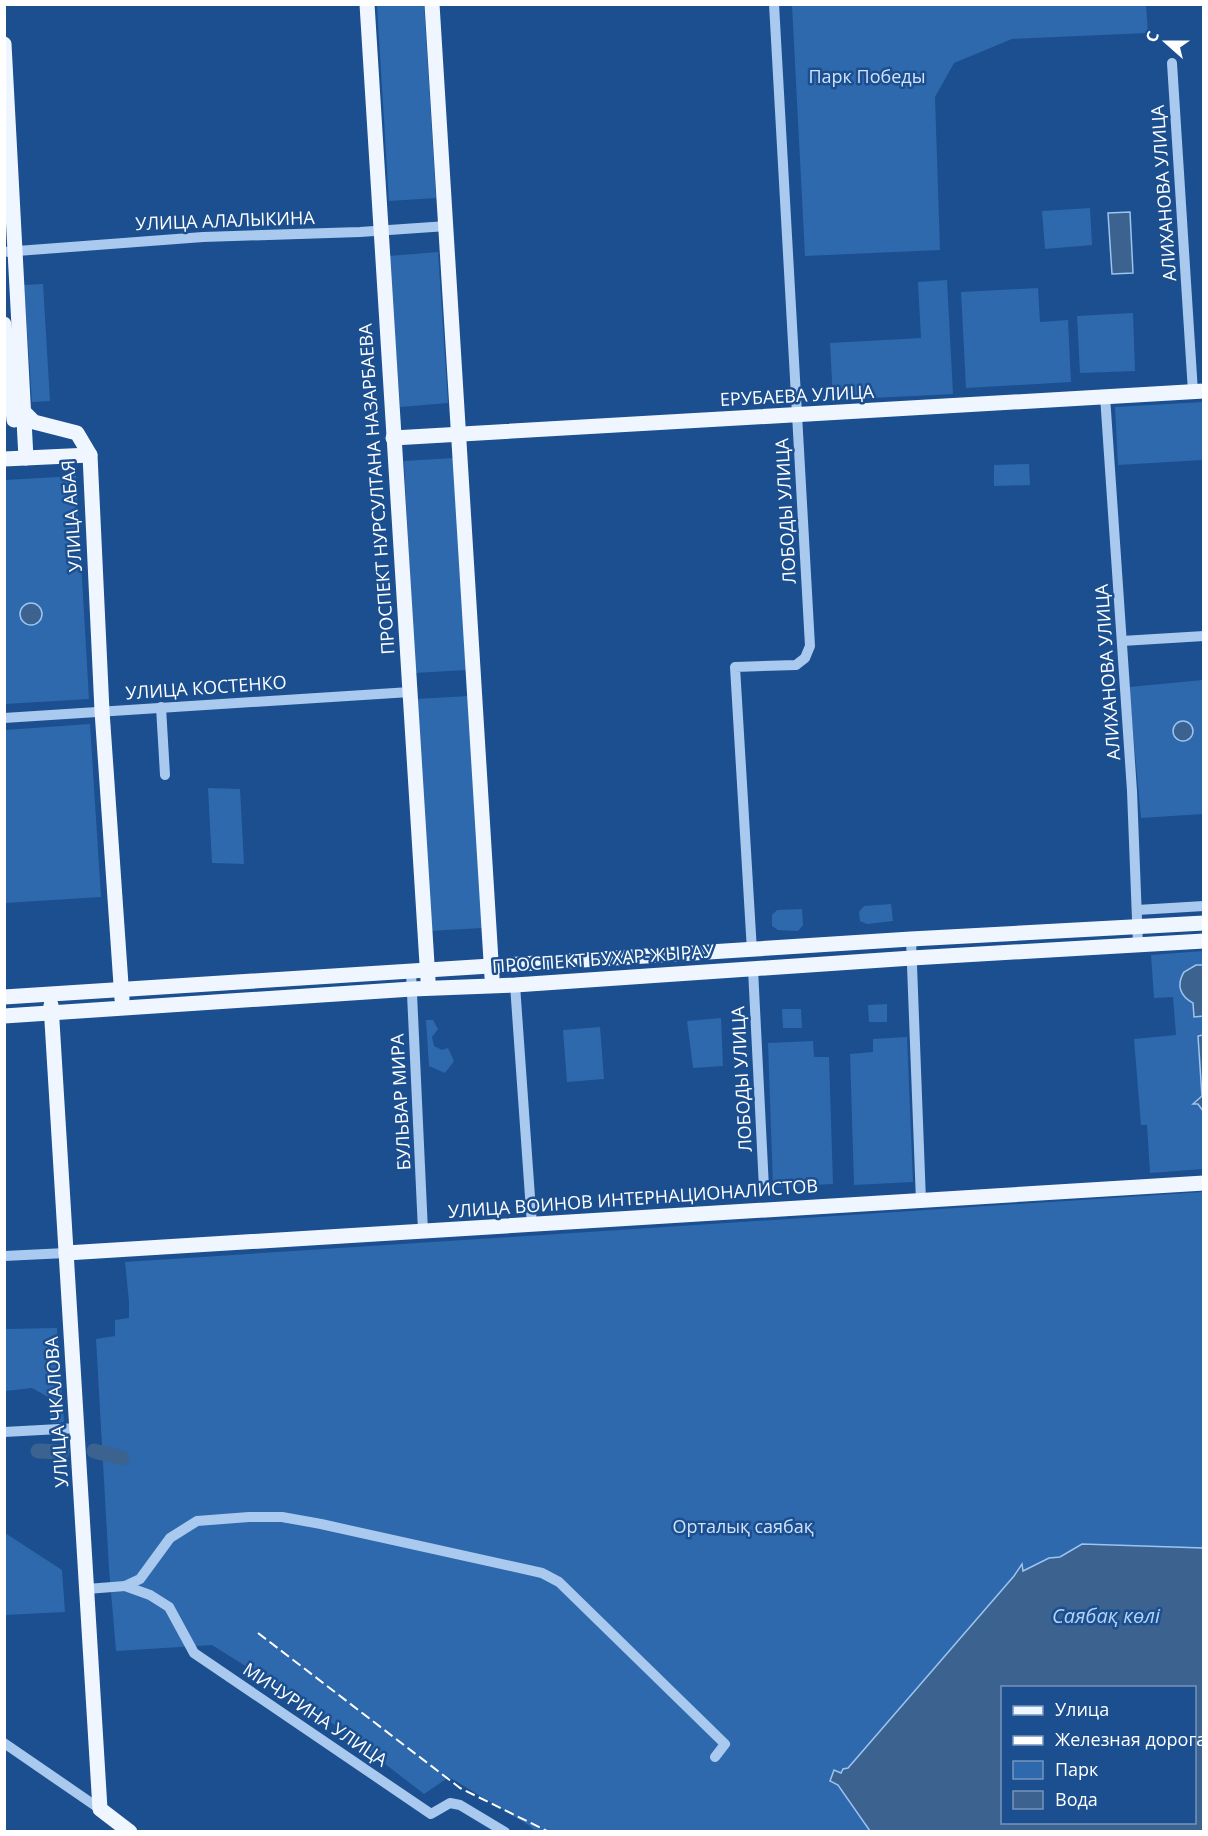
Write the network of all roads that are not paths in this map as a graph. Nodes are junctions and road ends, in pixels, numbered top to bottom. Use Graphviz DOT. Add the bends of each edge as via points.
graph roads {
  1 [pos="367,4"];
  2 [pos="432,4"];
  3 [pos="774,4"];
  4 [pos="4,44"];
  5 [pos="1172,63"];
  6 [pos="447,226"];
  7 [pos="380,231"];
  8 [pos="10,251"];
  9 [pos="4,324"];
  10 [pos="1198,391"];
  11 [pos="1105,396"];
  12 [pos="19,410"];
  13 [pos="797,414"];
  14 [pos="4,422"];
  15 [pos="459,436"];
  16 [pos="393,438"];
  17 [pos="90,455"];
  18 [pos="16,458"];
  19 [pos="1203,636"];
  20 [pos="1122,642"];
  21 [pos="410,692"];
  22 [pos="161,708"];
  23 [pos="102,711"];
  24 [pos="4,718"];
  25 [pos="165,775"];
  26 [pos="1203,906"];
  27 [pos="1137,910"];
  28 [pos="1203,923"];
  29 [pos="1137,927"];
  30 [pos="911,939"];
  31 [pos="1203,941"];
  32 [pos="1138,945"];
  33 [pos="752,951"];
  34 [pos="912,958"];
  35 [pos="492,967"];
  36 [pos="753,969"];
  37 [pos="428,971"];
  38 [pos="411,972"];
  39 [pos="515,985"];
  40 [pos="493,986"];
  41 [pos="412,989"];
  42 [pos="429,989"];
  43 [pos="121,990"];
  44 [pos="51,994"];
  45 [pos="4,997"];
  46 [pos="122,1008"];
  47 [pos="52,1013"];
  48 [pos="4,1016"];
  49 [pos="1203,1183"];
  50 [pos="764,1188"];
  51 [pos="921,1201"];
  52 [pos="532,1225"];
  53 [pos="423,1231"];
  54 [pos="66,1253"];
  55 [pos="4,1256"];
  56 [pos="78,1428"];
  57 [pos="4,1432"];
  58 [pos="125,1586"];
  59 [pos="87,1589"];
  60 [pos="4,1743"];
  61 [pos="715,1757"];
  62 [pos="100,1809"];
  63 [pos="130,1832"];
  64 [pos="505,1832"];
  1 -- 7 [label="main road, ПРОСПЕКТ НУРСУЛТАНА НАЗАРБАЕВА"];
  2 -- 6 [label="main road"];
  3 -- 13 [label="street, ЛОБОДЫ УЛИЦА"];
  4 -- 8 [label="main road"];
  5 -- 10 [label="street, АЛИХАНОВА УЛИЦА"];
  6 -- 7 [label="street, УЛИЦА АЛАЛЫКИНА"];
  6 -- 15 [label="main road"];
  7 -- 8 [label="street, УЛИЦА АЛАЛЫКИНА" via="203,237"];
  7 -- 16 [label="main road, ПРОСПЕКТ НУРСУЛТАНА НАЗАРБАЕВА"];
  8 -- 12 [label="main road"];
  9 -- 12 [label="main road"];
  10 -- 11 [label="main road, ЕРУБАЕВА УЛИЦА"];
  11 -- 13 [label="main road, ЕРУБАЕВА УЛИЦА"];
  11 -- 20 [label="street, АЛИХАНОВА УЛИЦА"];
  12 -- 14 [label="main road"];
  12 -- 17 [label="main road, УЛИЦА АБАЯ" via="34,422 77,433"];
  12 -- 18 [label="main road"];
  13 -- 15 [label="main road, ЕРУБАЕВА УЛИЦА"];
  13 -- 33 [label="street, ЛОБОДЫ УЛИЦА" via="809,652 796,665 735,667"];
  15 -- 16 [label="main road, ЕРУБАЕВА УЛИЦА"];
  15 -- 35 [label="main road"];
  16 -- 21 [label="main road, ПРОСПЕКТ НУРСУЛТАНА НАЗАРБАЕВА"];
  17 -- 18 [label="main road"];
  17 -- 23 [label="main road, УЛИЦА АБАЯ"];
  19 -- 20 [label="street"];
  20 -- 27 [label="street, АЛИХАНОВА УЛИЦА"];
  21 -- 22 [label="street, УЛИЦА КОСТЕНКО"];
  21 -- 37 [label="main road, ПРОСПЕКТ НУРСУЛТАНА НАЗАРБАЕВА"];
  22 -- 23 [label="street, УЛИЦА КОСТЕНКО"];
  22 -- 25 [label="street"];
  23 -- 24 [label="street, УЛИЦА КОСТЕНКО"];
  23 -- 43 [label="main road, УЛИЦА АБАЯ"];
  26 -- 27 [label="street"];
  27 -- 29 [label="street, АЛИХАНОВА УЛИЦА"];
  28 -- 29 [label="main road, ПРОСПЕКТ БУХАР-ЖЫРАУ"];
  29 -- 30 [label="main road, ПРОСПЕКТ БУХАР-ЖЫРАУ"];
  29 -- 32 [label="street, АЛИХАНОВА УЛИЦА"];
  30 -- 33 [label="main road, ПРОСПЕКТ БУХАР-ЖЫРАУ"];
  30 -- 34 [label="street"];
  31 -- 32 [label="main road, ПРОСПЕКТ БУХАР-ЖЫРАУ"];
  32 -- 34 [label="main road, ПРОСПЕКТ БУХАР-ЖЫРАУ"];
  33 -- 35 [label="main road, ПРОСПЕКТ БУХАР-ЖЫРАУ"];
  34 -- 36 [label="main road, ПРОСПЕКТ БУХАР-ЖЫРАУ"];
  34 -- 51 [label="street"];
  35 -- 37 [label="main road, ПРОСПЕКТ БУХАР-ЖЫРАУ"];
  35 -- 40 [label="main road"];
  36 -- 39 [label="main road, ПРОСПЕКТ БУХАР-ЖЫРАУ"];
  36 -- 50 [label="street, ЛОБОДЫ УЛИЦА"];
  37 -- 38 [label="main road, ПРОСПЕКТ БУХАР-ЖЫРАУ"];
  37 -- 42 [label="main road, ПРОСПЕКТ НУРСУЛТАНА НАЗАРБАЕВА"];
  38 -- 41 [label="street, БУЛЬВАР МИРА"];
  38 -- 43 [label="main road, ПРОСПЕКТ БУХАР-ЖЫРАУ"];
  39 -- 40 [label="main road, ПРОСПЕКТ БУХАР-ЖЫРАУ"];
  39 -- 52 [label="street"];
  40 -- 42 [label="main road, ПРОСПЕКТ БУХАР-ЖЫРАУ"];
  41 -- 42 [label="main road, ПРОСПЕКТ БУХАР-ЖЫРАУ"];
  41 -- 46 [label="main road, ПРОСПЕКТ БУХАР-ЖЫРАУ"];
  41 -- 53 [label="street, БУЛЬВАР МИРА"];
  43 -- 44 [label="main road, ПРОСПЕКТ БУХАР-ЖЫРАУ"];
  43 -- 46 [label="main road, УЛИЦА АБАЯ"];
  44 -- 45 [label="main road, ПРОСПЕКТ БУХАР-ЖЫРАУ"];
  44 -- 47 [label="main road, УЛИЦА ЧКАЛОВА"];
  46 -- 47 [label="main road, ПРОСПЕКТ БУХАР-ЖЫРАУ"];
  47 -- 48 [label="main road, ПРОСПЕКТ БУХАР-ЖЫРАУ"];
  47 -- 54 [label="main road, УЛИЦА ЧКАЛОВА"];
  49 -- 51 [label="main road, УЛИЦА ВОИНОВ ИНТЕРНАЦИОНАЛИСТОВ"];
  51 -- 52 [label="main road, УЛИЦА ВОИНОВ ИНТЕРНАЦИОНАЛИСТОВ"];
  52 -- 53 [label="main road, УЛИЦА ВОИНОВ ИНТЕРНАЦИОНАЛИСТОВ"];
  53 -- 54 [label="main road, УЛИЦА ВОИНОВ ИНТЕРНАЦИОНАЛИСТОВ"];
  54 -- 55 [label="street"];
  54 -- 56 [label="main road, УЛИЦА ЧКАЛОВА"];
  56 -- 57 [label="street"];
  56 -- 59 [label="main road, УЛИЦА ЧКАЛОВА"];
  58 -- 59 [label="street"];
  58 -- 61 [label="street" via="140,1579 171,1538 197,1521 249,1517 282,1517 542,1573 559,1582 725,1744"];
  58 -- 64 [label="street, МИЧУРИНА УЛИЦА" via="169,1607 194,1653 431,1814 450,1803 460,1804"];
  59 -- 62 [label="main road, УЛИЦА ЧКАЛОВА"];
  60 -- 62 [label="street"];
  62 -- 63 [label="main road"];
}
